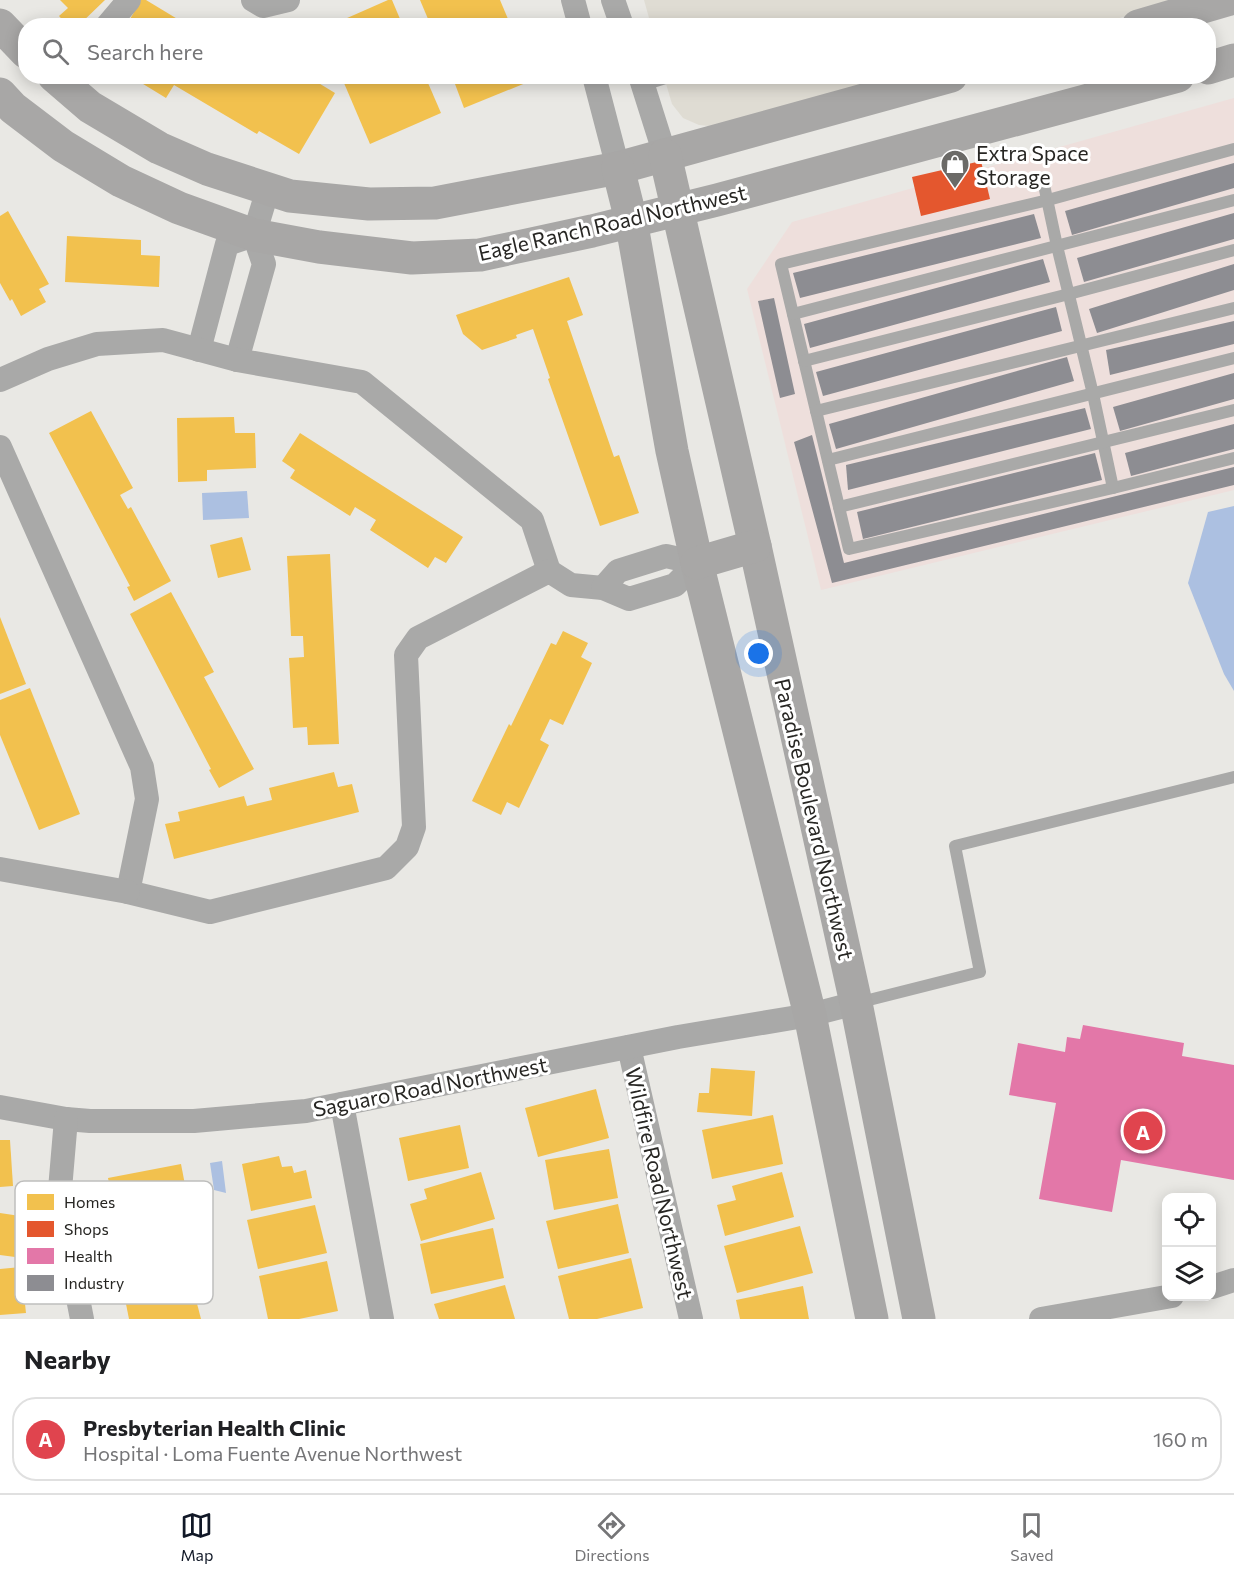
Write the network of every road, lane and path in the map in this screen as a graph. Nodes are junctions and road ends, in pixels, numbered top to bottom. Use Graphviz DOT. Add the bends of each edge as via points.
graph roads {
  1 [pos="129,0"];
  2 [pos="253,0"];
  3 [pos="288,0"];
  4 [pos="573,0"];
  5 [pos="614,0"];
  6 [pos="1227,0"];
  7 [pos="114,18"];
  8 [pos="578,18"];
  9 [pos="620,18"];
  10 [pos="1165,18"];
  11 [pos="0,25"];
  12 [pos="18,44"];
  13 [pos="1234,60"];
  14 [pos="1216,66"];
  15 [pos="63,84"];
  16 [pos="596,84"];
  17 [pos="642,84"];
  18 [pos="922,84"];
  19 [pos="1148,84"];
  20 [pos="0,94"];
  21 [pos="1234,149"];
  22 [pos="664,155"];
  23 [pos="618,168"];
  24 [pos="1044,185"];
  25 [pos="268,189"];
  26 [pos="1048,200"];
  27 [pos="1234,200"];
  28 [pos="677,210"];
  29 [pos="631,220"];
  30 [pos="255,235"];
  31 [pos="1057,246"];
  32 [pos="1234,250"];
  33 [pos="1069,294"];
  34 [pos="1234,308"];
  35 [pos="793,314"];
  36 [pos="1081,346"];
  37 [pos="199,350"];
  38 [pos="1234,358"];
  39 [pos="237,360"];
  40 [pos="804,361"];
  41 [pos="0,380"];
  42 [pos="1093,394"];
  43 [pos="1234,410"];
  44 [pos="816,411"];
  45 [pos="1102,443"];
  46 [pos="0,447"];
  47 [pos="1234,458"];
  48 [pos="828,460"];
  49 [pos="1113,488"];
  50 [pos="839,507"];
  51 [pos="755,546"];
  52 [pos="697,563"];
  53 [pos="549,571"];
  54 [pos="1234,777"];
  55 [pos="0,869"];
  56 [pos="128,891"];
  57 [pos="856,1003"];
  58 [pos="810,1015"];
  59 [pos="629,1047"];
  60 [pos="342,1104"];
  61 [pos="0,1107"];
  62 [pos="66,1119"];
  63 [pos="61,1181"];
  64 [pos="1234,1280"];
  65 [pos="1216,1286"];
  66 [pos="1162,1298"];
  67 [pos="79,1304"];
  68 [pos="82,1319"];
  69 [pos="382,1319"];
  70 [pos="691,1319"];
  71 [pos="872,1319"];
  72 [pos="919,1319"];
  73 [pos="1041,1319"];
  1 -- 7 [label="street"];
  2 -- 3 [label="street" via="263,6"];
  4 -- 8 [label="street"];
  5 -- 9 [label="street"];
  6 -- 10 [label="street"];
  11 -- 12 [label="street"];
  13 -- 14 [label="street"];
  15 -- 25 [label="street" via="90,107 159,148"];
  16 -- 23 [label="street"];
  17 -- 22 [label="street, Paradise Boulevard Northwest"];
  18 -- 22 [label="street"];
  19 -- 28 [label="street, Eagle Ranch Road Northwest"];
  20 -- 30 [label="street, Eagle Ranch Road Northwest" via="63,146 120,181 179,208"];
  21 -- 26 [label="lane"];
  22 -- 23 [label="street"];
  22 -- 28 [label="street, Paradise Boulevard Northwest"];
  23 -- 25 [label="street" via="435,203 369,204 290,196"];
  23 -- 29 [label="street"];
  24 -- 26 [label="lane"];
  25 -- 30 [label="street"];
  26 -- 31 [label="lane"];
  26 -- 35 [label="lane" via="781,264"];
  27 -- 31 [label="lane"];
  28 -- 29 [label="street, Eagle Ranch Road Northwest"];
  28 -- 51 [label="street, Paradise Boulevard Northwest"];
  29 -- 30 [label="street, Eagle Ranch Road Northwest" via="480,255 412,258"];
  29 -- 52 [label="street" via="672,451"];
  30 -- 37 [label="street" via="227,244"];
  30 -- 39 [label="street" via="264,264"];
  31 -- 33 [label="lane"];
  31 -- 35 [label="lane"];
  32 -- 33 [label="lane"];
  33 -- 36 [label="lane"];
  33 -- 40 [label="lane"];
  34 -- 36 [label="lane"];
  35 -- 40 [label="lane"];
  36 -- 42 [label="lane"];
  36 -- 44 [label="lane"];
  37 -- 39 [label="street"];
  37 -- 41 [label="street" via="163,340 97,344"];
  38 -- 42 [label="lane"];
  39 -- 53 [label="street" via="362,382 532,520"];
  40 -- 44 [label="lane"];
  42 -- 45 [label="lane"];
  42 -- 48 [label="lane"];
  43 -- 45 [label="lane"];
  44 -- 48 [label="lane"];
  45 -- 49 [label="lane"];
  45 -- 50 [label="lane"];
  46 -- 56 [label="street" via="142,767 147,799"];
  47 -- 49 [label="lane"];
  48 -- 50 [label="lane"];
  49 -- 50 [label="lane" via="849,549"];
  51 -- 52 [label="street"];
  51 -- 57 [label="street, Paradise Boulevard Northwest"];
  52 -- 53 [label="street" via="675,585 629,599 603,588 571,585"];
  52 -- 58 [label="street"];
  53 -- 56 [label="street" via="418,638 406,655 414,827 407,847 386,868 210,912"];
  54 -- 57 [label="lane" via="956,846 980,972"];
  55 -- 56 [label="street"];
  57 -- 58 [label="street, Saguaro Road Northwest"];
  57 -- 72 [label="street, Paradise Boulevard Northwest"];
  58 -- 59 [label="street, Saguaro Road Northwest"];
  58 -- 71 [label="street"];
  59 -- 60 [label="street, Saguaro Road Northwest"];
  59 -- 70 [label="street, Wildfire Road Northwest"];
  60 -- 62 [label="street, Saguaro Road Northwest" via="194,1121"];
  60 -- 69 [label="street"];
  61 -- 62 [label="street, Saguaro Road Northwest"];
  62 -- 63 [label="street"];
  64 -- 65 [label="street"];
  66 -- 73 [label="street"];
  67 -- 68 [label="street"];
}
